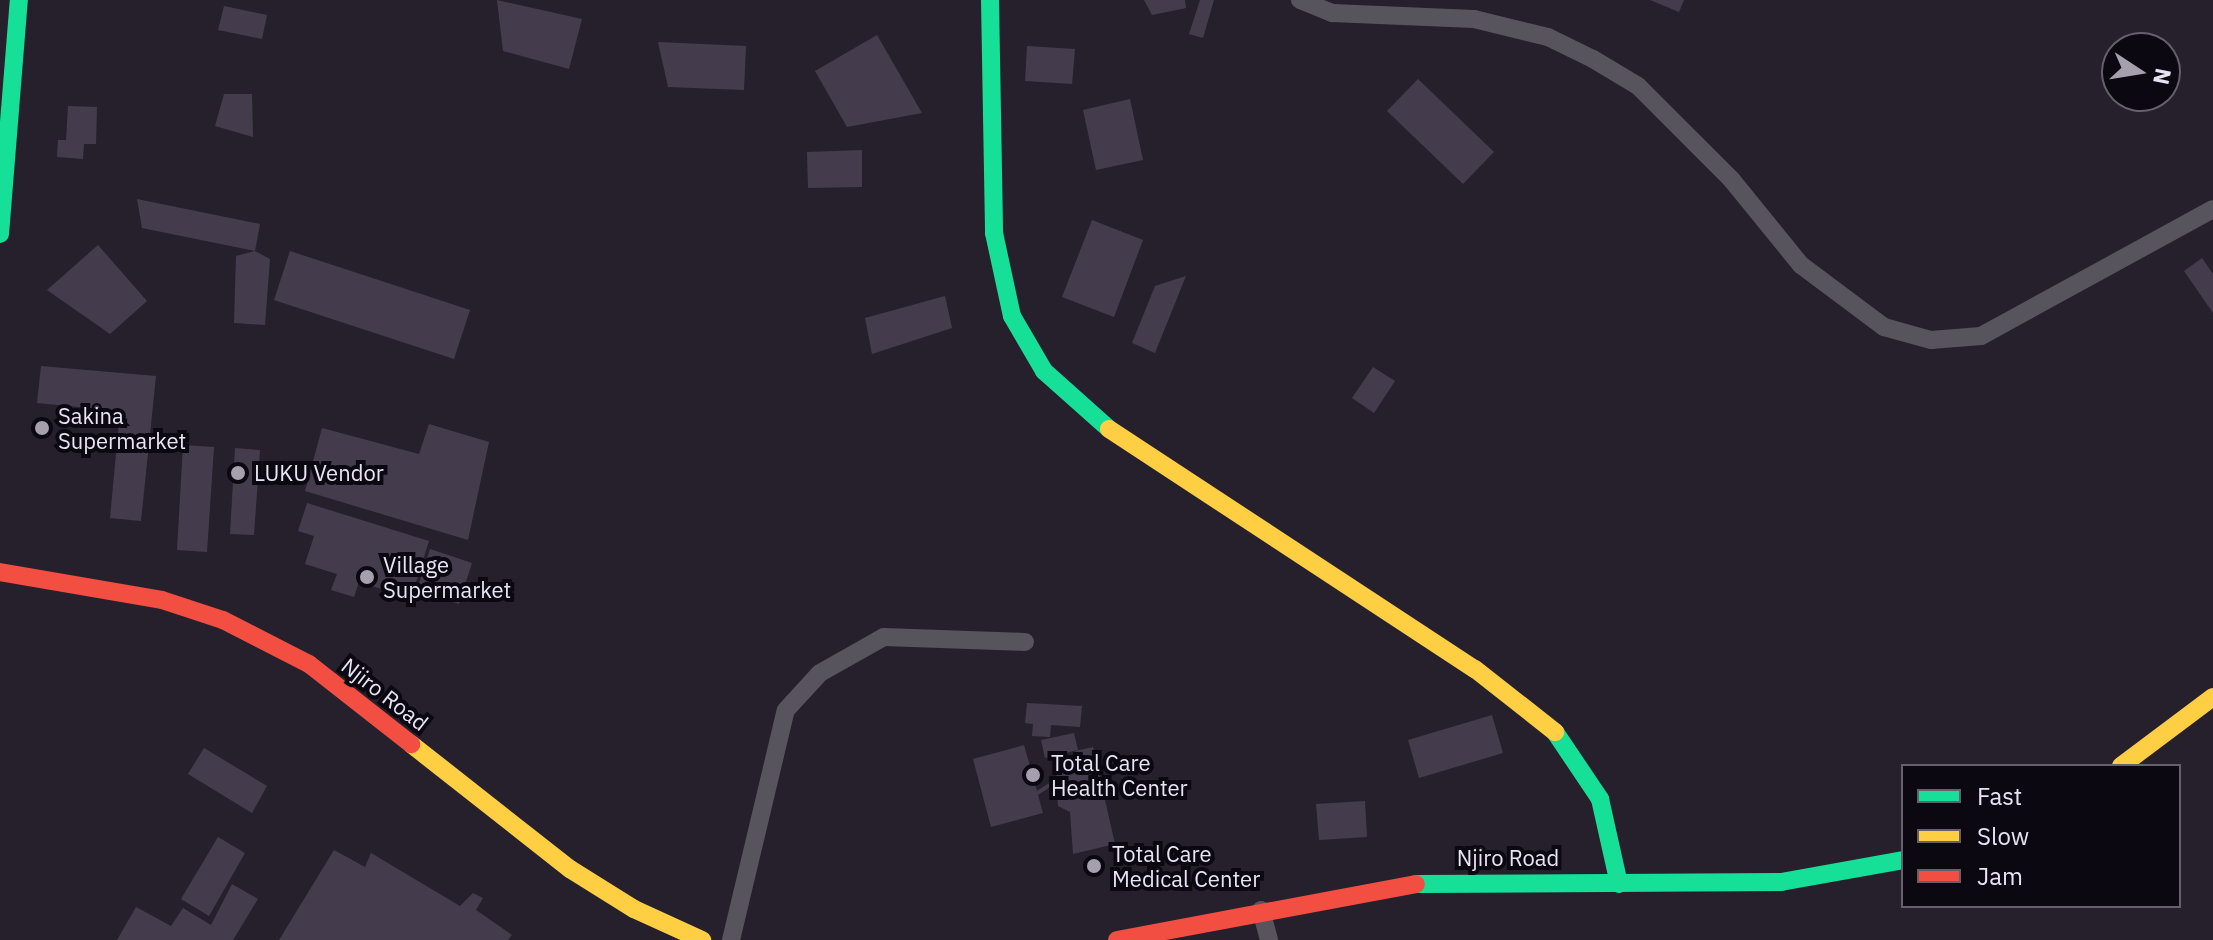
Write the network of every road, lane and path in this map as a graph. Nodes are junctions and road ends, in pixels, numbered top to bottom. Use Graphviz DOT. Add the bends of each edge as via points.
graph roads {
  1 [pos="19,0"];
  2 [pos="990,0"];
  3 [pos="1300,0"];
  4 [pos="2213,209"];
  5 [pos="0,234"];
  6 [pos="0,572"];
  7 [pos="1025,642"];
  8 [pos="2213,697"];
  9 [pos="2124,764"];
  10 [pos="1901,860"];
  11 [pos="1619,884"];
  12 [pos="1261,910"];
  13 [pos="702,940"];
  14 [pos="731,940"];
  15 [pos="1117,940"];
  16 [pos="1269,940"];
  1 -- 5 [label="street"];
  2 -- 11 [label="street" via="994,233 1012,316 1044,371 1120,439 1475,669 1552,727 1600,799"];
  3 -- 4 [label="street" via="1332,13 1474,19 1548,37 1593,59 1638,86 1731,179 1801,265 1884,327 1931,340 1981,336"];
  6 -- 13 [label="street, Njiro Road" via="162,600 223,620 309,664 570,869 634,909"];
  7 -- 14 [label="street" via="884,637 820,673 786,710"];
  8 -- 9 [label="street"];
  10 -- 11 [label="street, Njiro Road" via="1781,882"];
  11 -- 12 [label="street, Njiro Road" via="1497,879 1410,884"];
  12 -- 15 [label="street, Njiro Road"];
  12 -- 16 [label="street"];
}
